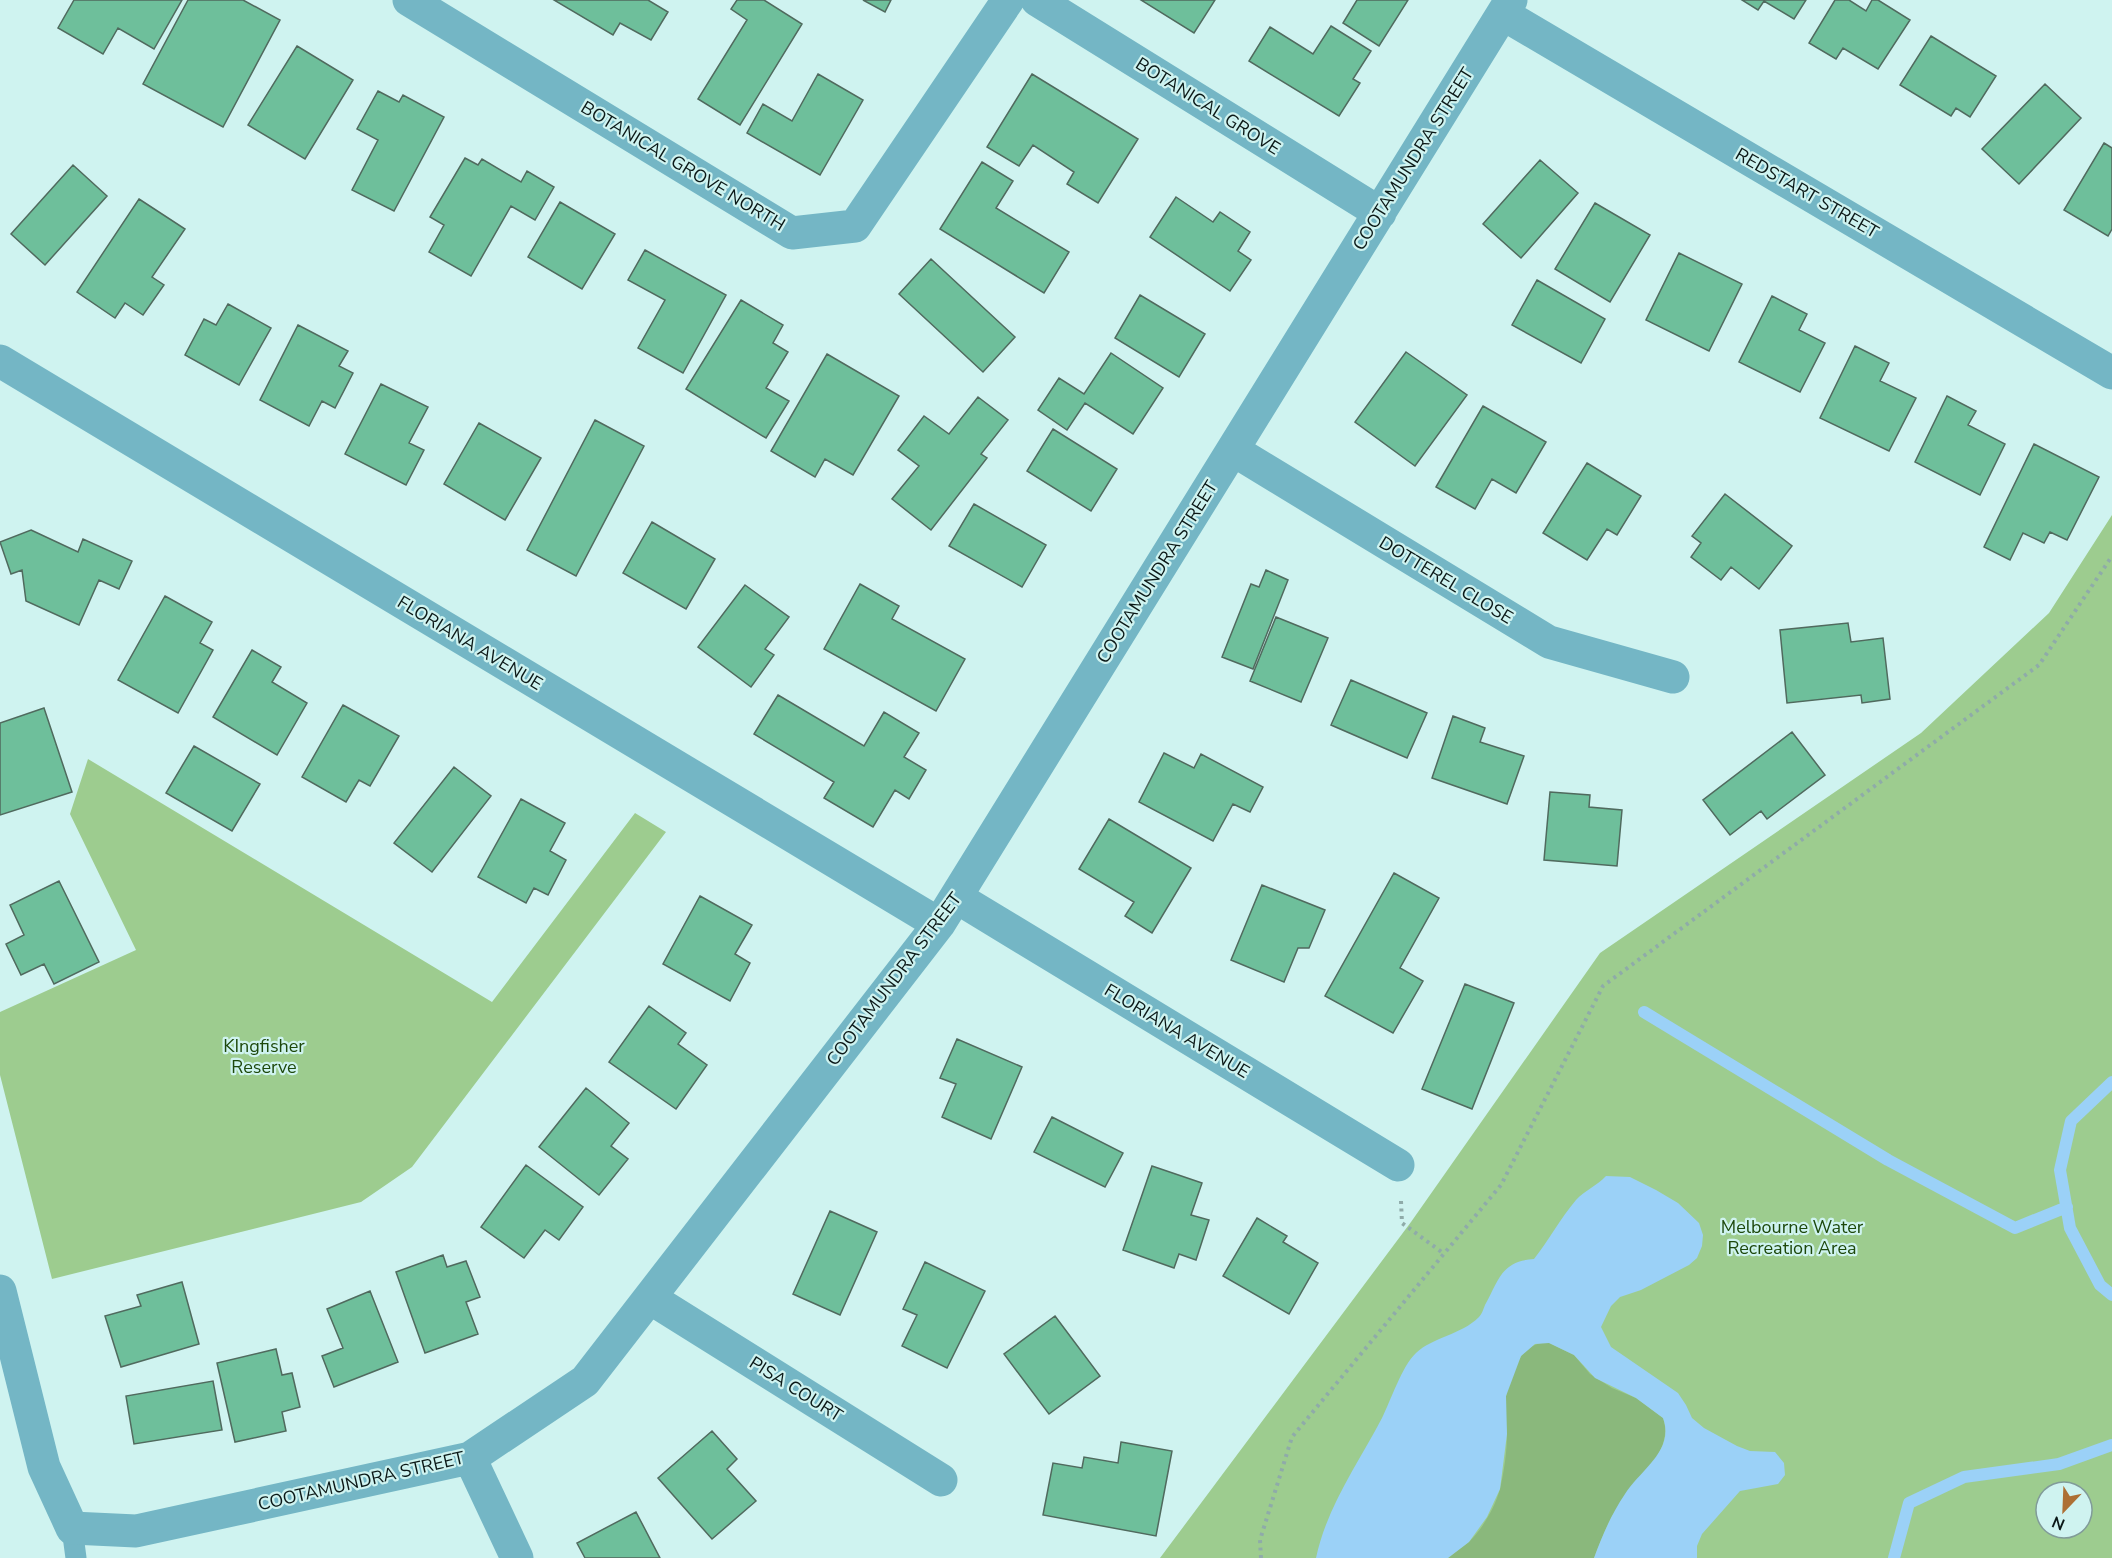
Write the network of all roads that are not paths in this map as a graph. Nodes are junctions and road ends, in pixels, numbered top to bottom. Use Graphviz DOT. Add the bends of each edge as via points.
graph roads {
  1 [pos="1008,0"];
  2 [pos="1037,0"];
  3 [pos="427,4"];
  4 [pos="1507,7"];
  5 [pos="1380,213"];
  6 [pos="0,361"];
  7 [pos="2112,373"];
  8 [pos="1233,450"];
  9 [pos="1673,677"];
  10 [pos="956,897"];
  11 [pos="939,924"];
  12 [pos="1398,1165"];
  13 [pos="0,1291"];
  14 [pos="650,1298"];
  15 [pos="470,1458"];
  16 [pos="941,1480"];
  17 [pos="74,1543"];
  18 [pos="517,1558"];
  1 -- 3 [label="street, BOTANICAL GROVE NORTH" via="855,226 792,233"];
  2 -- 5 [label="street, BOTANICAL GROVE"];
  4 -- 5 [label="street, COOTAMUNDRA STREET"];
  4 -- 7 [label="street, REDSTART STREET"];
  5 -- 8 [label="street, COOTAMUNDRA STREET"];
  6 -- 11 [label="street, FLORIANA AVENUE"];
  8 -- 9 [label="street, DOTTEREL CLOSE" via="1549,642"];
  8 -- 10 [label="street, COOTAMUNDRA STREET"];
  10 -- 11 [label="street, COOTAMUNDRA STREET"];
  10 -- 12 [label="street, FLORIANA AVENUE"];
  11 -- 14 [label="street, COOTAMUNDRA STREET"];
  13 -- 17 [label="street" via="44,1467"];
  14 -- 15 [label="street, COOTAMUNDRA STREET" via="585,1381"];
  14 -- 16 [label="street, PISA COURT"];
  15 -- 17 [label="street, COOTAMUNDRA STREET"];
  15 -- 18 [label="street"];
}
